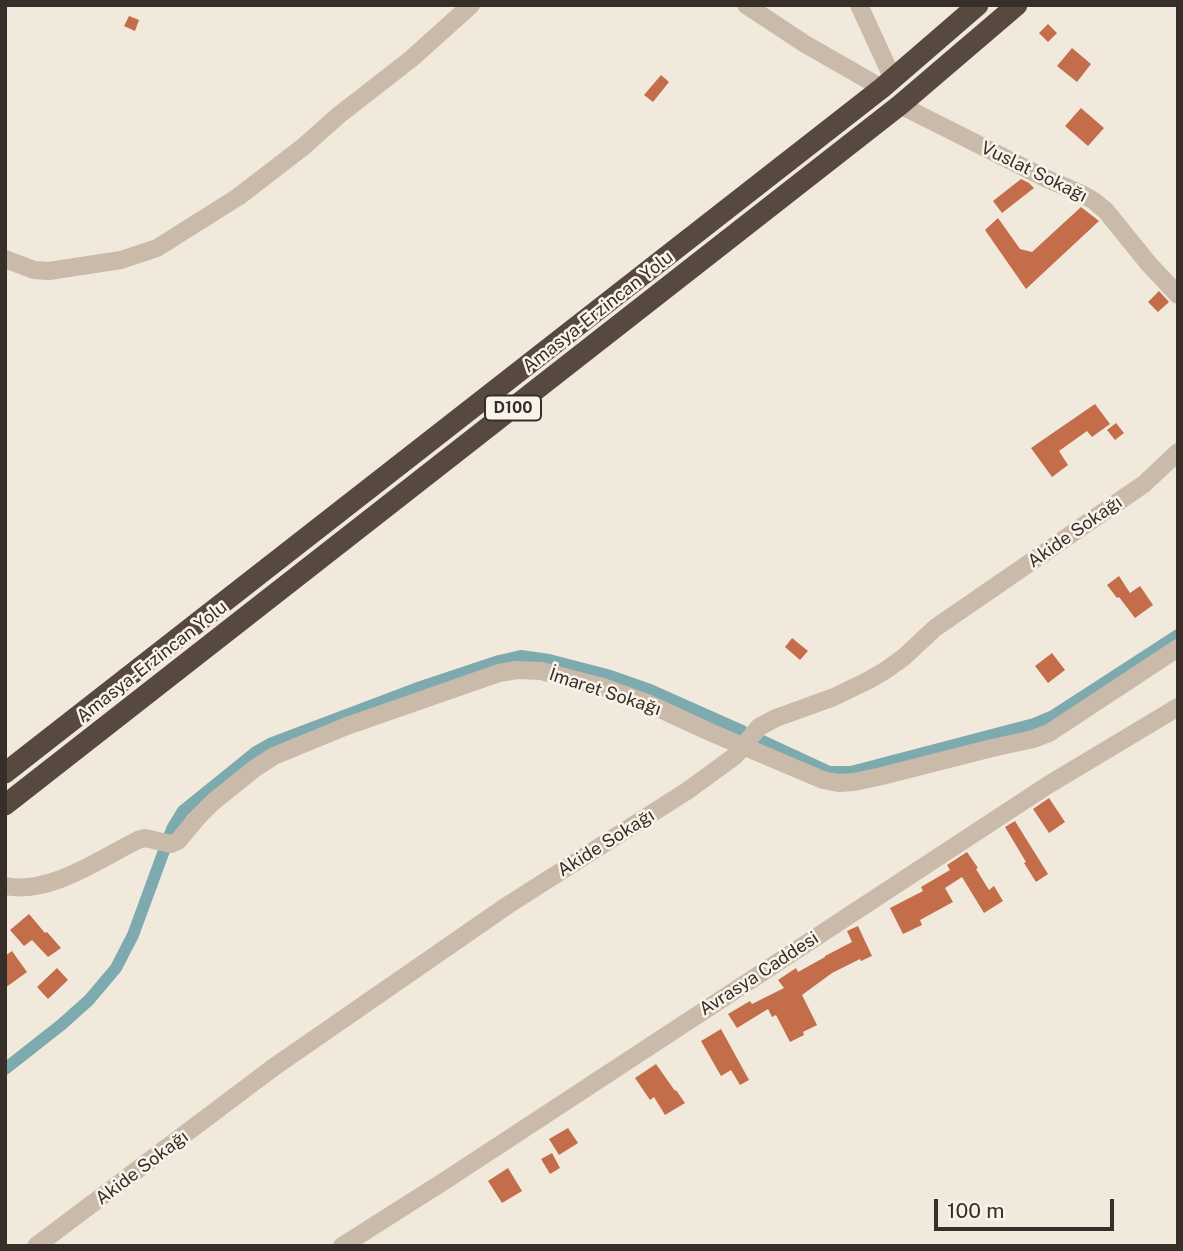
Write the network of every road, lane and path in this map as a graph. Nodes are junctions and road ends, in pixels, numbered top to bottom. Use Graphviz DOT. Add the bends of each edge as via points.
graph roads {
  1 [pos="471,5"];
  2 [pos="746,5"];
  3 [pos="859,5"];
  4 [pos="978,5"];
  5 [pos="1017,5"];
  6 [pos="888,83"];
  7 [pos="900,105"];
  8 [pos="5,259"];
  9 [pos="1178,295"];
  10 [pos="1178,452"];
  11 [pos="1178,648"];
  12 [pos="1178,707"];
  13 [pos="744,746"];
  14 [pos="5,773"];
  15 [pos="5,805"];
  16 [pos="5,886"];
  17 [pos="36,1246"];
  18 [pos="342,1246"];
  1 -- 8 [label="street" via="411,59 238,197 157,248 121,260 50,271"];
  2 -- 6 [label="street" via="828,58"];
  3 -- 6 [label="street"];
  4 -- 6 [label="highway, Amasya-Erzincan Yolu / D100"];
  5 -- 7 [label="highway, Amasya-Erzincan Yolu / D100"];
  6 -- 14 [label="highway, Amasya-Erzincan Yolu / D100"];
  7 -- 9 [label="street, Vuslat Sokağı" via="1094,201"];
  7 -- 15 [label="highway, Amasya-Erzincan Yolu / D100"];
  10 -- 13 [label="street, Akide Sokağı" via="1144,484 935,628 887,670 759,727"];
  11 -- 13 [label="street, İmaret Sokağı" via="1049,733 882,776 838,783 823,780"];
  12 -- 18 [label="street, Avrasya Caddesi" via="1048,786"];
  13 -- 16 [label="street, İmaret Sokağı" via="603,687 541,671 499,673 274,756 233,785 178,841 145,838 48,883"];
  13 -- 17 [label="street, Akide Sokağı" via="688,791 508,905 274,1067"];
}
